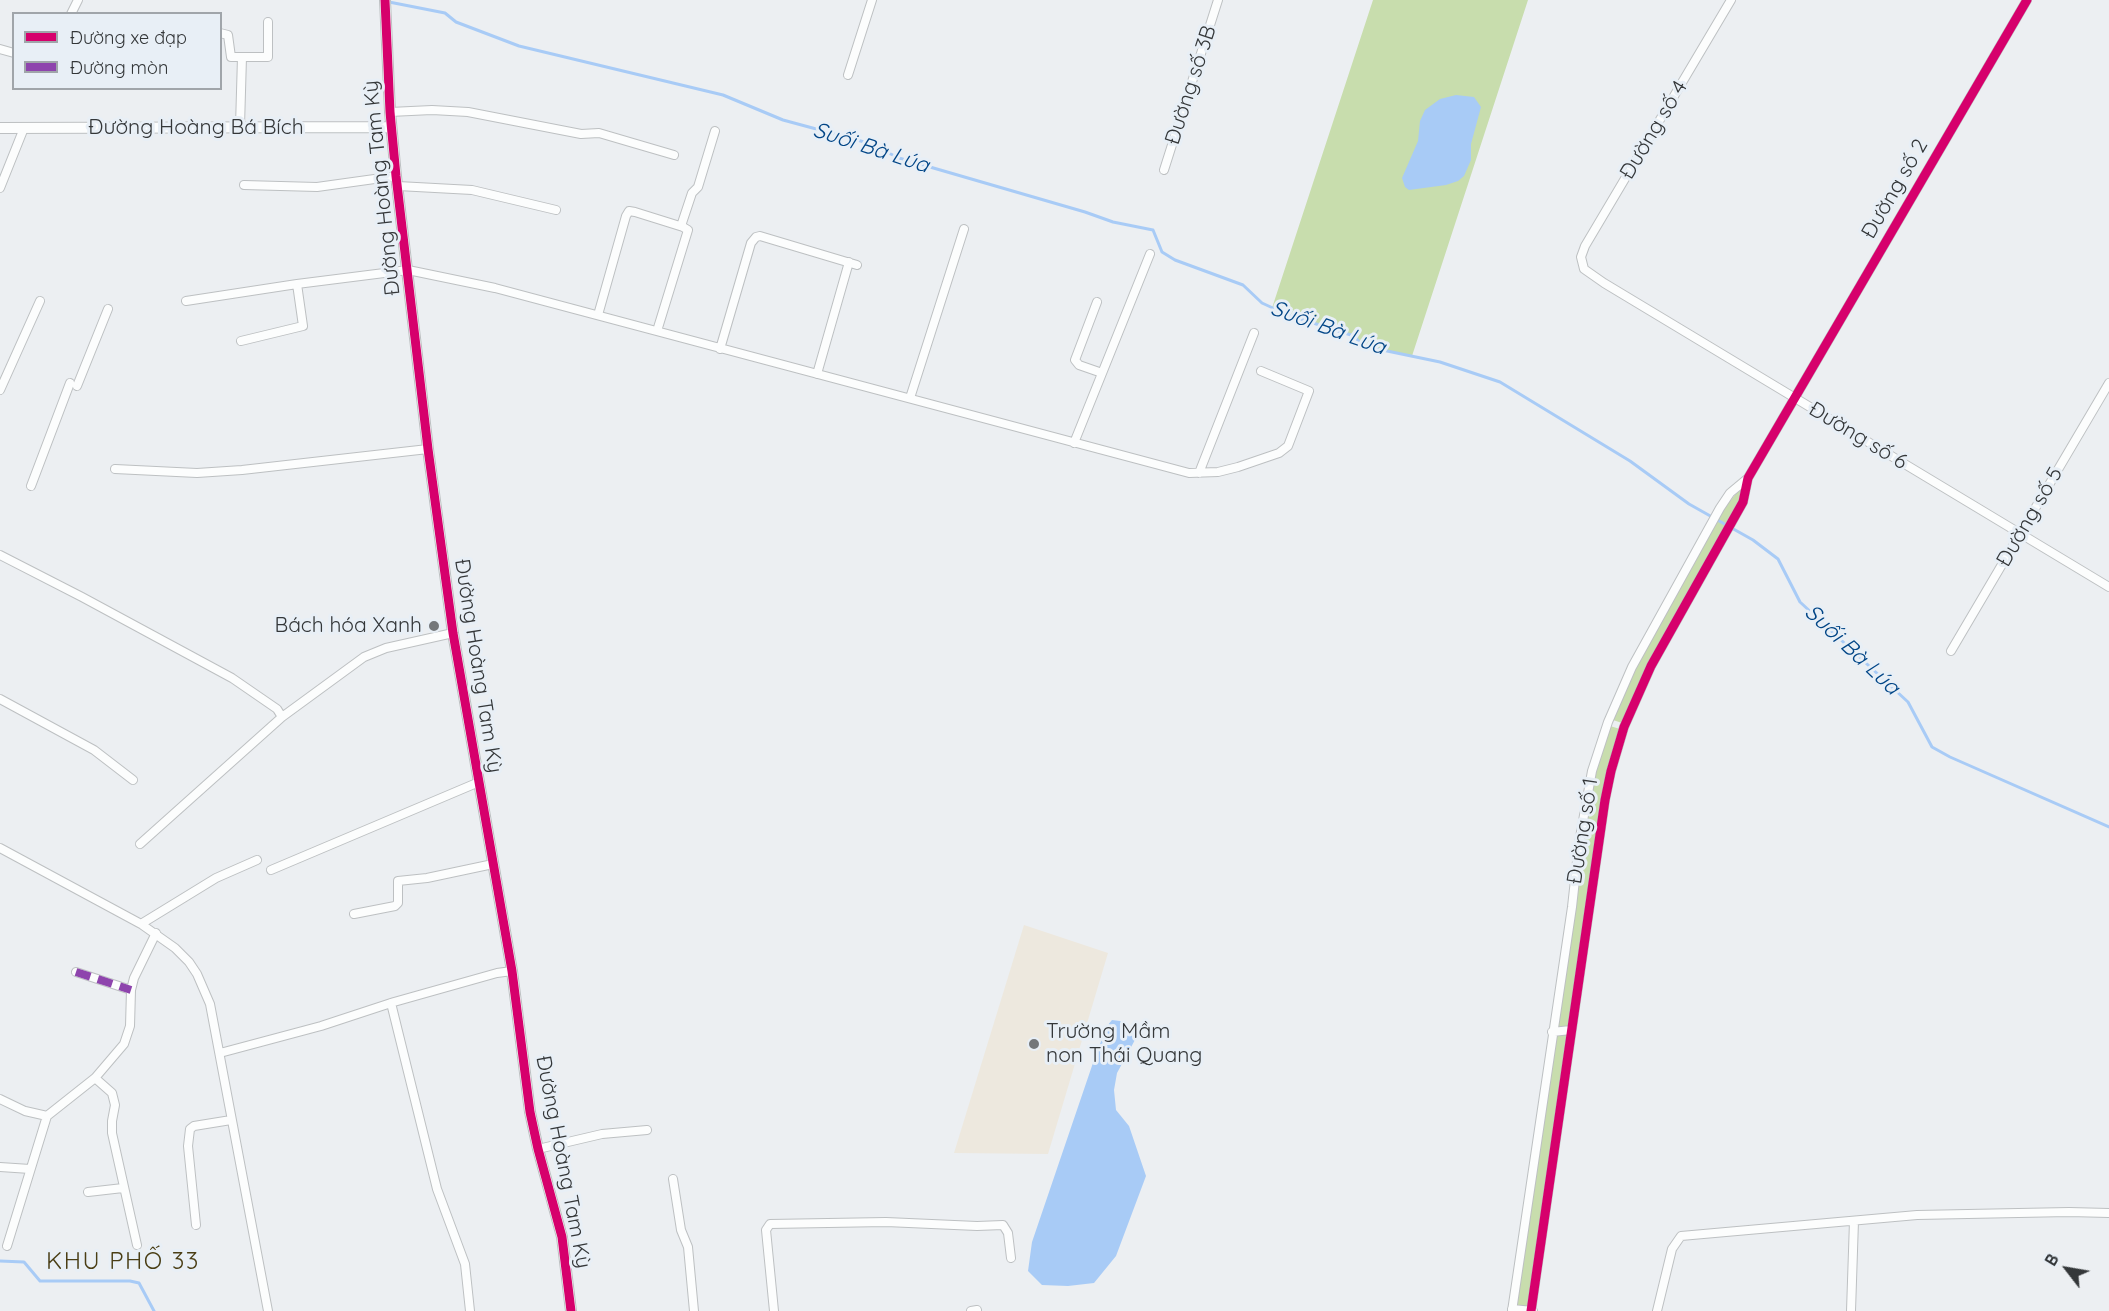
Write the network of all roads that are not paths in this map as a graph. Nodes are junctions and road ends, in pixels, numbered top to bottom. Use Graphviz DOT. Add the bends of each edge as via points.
graph roads {
  1 [pos="385,0"];
  2 [pos="872,0"];
  3 [pos="1218,0"];
  4 [pos="1731,0"];
  5 [pos="2027,0"];
  6 [pos="268,22"];
  7 [pos="222,34"];
  8 [pos="242,57"];
  9 [pos="848,75"];
  10 [pos="390,112"];
  11 [pos="240,126"];
  12 [pos="392,127"];
  13 [pos="0,128"];
  14 [pos="24,128"];
  15 [pos="715,131"];
  16 [pos="674,155"];
  17 [pos="1164,170"];
  18 [pos="397,181"];
  19 [pos="244,184"];
  20 [pos="0,188"];
  21 [pos="556,210"];
  22 [pos="681,226"];
  23 [pos="964,229"];
  24 [pos="1150,254"];
  25 [pos="1581,262"];
  26 [pos="408,270"];
  27 [pos="297,284"];
  28 [pos="40,301"];
  29 [pos="186,301"];
  30 [pos="1096,302"];
  31 [pos="108,309"];
  32 [pos="598,315"];
  33 [pos="657,331"];
  34 [pos="1254,333"];
  35 [pos="242,341"];
  36 [pos="720,349"];
  37 [pos="1262,371"];
  38 [pos="1102,373"];
  39 [pos="817,374"];
  40 [pos="2109,383"];
  41 [pos="0,390"];
  42 [pos="1793,397"];
  43 [pos="910,398"];
  44 [pos="1074,443"];
  45 [pos="428,449"];
  46 [pos="116,469"];
  47 [pos="1199,473"];
  48 [pos="1748,478"];
  49 [pos="31,486"];
  50 [pos="2020,534"];
  51 [pos="0,555"];
  52 [pos="2109,587"];
  53 [pos="453,633"];
  54 [pos="1952,651"];
  55 [pos="0,699"];
  56 [pos="282,717"];
  57 [pos="1608,722"];
  58 [pos="1624,727"];
  59 [pos="133,780"];
  60 [pos="479,782"];
  61 [pos="140,844"];
  62 [pos="0,848"];
  63 [pos="257,860"];
  64 [pos="493,864"];
  65 [pos="271,870"];
  66 [pos="354,914"];
  67 [pos="141,924"];
  68 [pos="156,933"];
  69 [pos="512,971"];
  70 [pos="76,972"];
  71 [pos="131,990"];
  72 [pos="391,1002"];
  73 [pos="1571,1030"];
  74 [pos="1552,1032"];
  75 [pos="220,1053"];
  76 [pos="95,1078"];
  77 [pos="0,1099"];
  78 [pos="46,1116"];
  79 [pos="231,1120"];
  80 [pos="647,1130"];
  81 [pos="538,1149"];
  82 [pos="0,1167"];
  83 [pos="30,1169"];
  84 [pos="674,1179"];
  85 [pos="123,1188"];
  86 [pos="88,1192"];
  87 [pos="2109,1213"];
  88 [pos="1854,1221"];
  89 [pos="196,1225"];
  90 [pos="137,1245"];
  91 [pos="7,1246"];
  92 [pos="1011,1258"];
  93 [pos="1512,1310"];
  94 [pos="268,1311"];
  95 [pos="470,1311"];
  96 [pos="571,1311"];
  97 [pos="694,1311"];
  98 [pos="774,1311"];
  99 [pos="1532,1311"];
  100 [pos="1658,1311"];
  101 [pos="1851,1311"];
  1 -- 10 [label="street, Đường Hoàng Tam Kỳ"];
  2 -- 9 [label="street"];
  3 -- 17 [label="street, Đường số 3B"];
  4 -- 25 [label="street, Đường số 4" via="1585,246"];
  5 -- 42 [label="street, Đường số 2"];
  6 -- 8 [label="street" via="267,57"];
  7 -- 8 [label="street" via="228,35 231,57"];
  8 -- 11 [label="street"];
  10 -- 12 [label="street, Đường Hoàng Tam Kỳ"];
  10 -- 16 [label="street" via="468,112 581,134 599,133"];
  11 -- 12 [label="street, Đường Hoàng Bá Bích"];
  11 -- 14 [label="street, Đường Hoàng Bá Bích"];
  12 -- 18 [label="street, Đường Hoàng Tam Kỳ"];
  13 -- 14 [label="street, Đường Hoàng Bá Bích"];
  14 -- 20 [label="street"];
  15 -- 22 [label="street"];
  18 -- 19 [label="street" via="323,187"];
  18 -- 21 [label="street" via="472,190"];
  18 -- 26 [label="street, Đường Hoàng Tam Kỳ"];
  22 -- 32 [label="street" via="628,212"];
  22 -- 33 [label="street" via="688,231"];
  23 -- 43 [label="street"];
  24 -- 38 [label="street"];
  25 -- 42 [label="street, Đường số 6" via="1593,277"];
  26 -- 27 [label="street"];
  26 -- 32 [label="street"];
  26 -- 45 [label="street, Đường Hoàng Tam Kỳ"];
  27 -- 29 [label="street"];
  27 -- 35 [label="street" via="303,326"];
  28 -- 41 [label="street"];
  30 -- 38 [label="street" via="1075,360"];
  31 -- 49 [label="street"];
  32 -- 33 [label="street"];
  33 -- 36 [label="street"];
  34 -- 47 [label="street"];
  36 -- 39 [label="street"];
  36 -- 39 [label="street" via="754,239 760,236 853,263"];
  37 -- 47 [label="street" via="1309,391 1288,446 1238,467"];
  38 -- 44 [label="street"];
  39 -- 43 [label="street"];
  40 -- 50 [label="street, Đường số 5"];
  42 -- 48 [label="street, Đường số 1"];
  42 -- 50 [label="street, Đường số 6"];
  43 -- 44 [label="street"];
  44 -- 47 [label="street" via="1173,470"];
  45 -- 46 [label="street" via="242,470"];
  45 -- 53 [label="street, Đường Hoàng Tam Kỳ"];
  48 -- 57 [label="street, Đường số 1" via="1730,494 1706,531 1632,667"];
  48 -- 58 [label="street, Đường số 1" via="1743,502 1651,666"];
  50 -- 52 [label="street, Đường số 6"];
  50 -- 54 [label="street, Đường số 5"];
  51 -- 56 [label="street" via="232,678 277,709"];
  53 -- 56 [label="street" via="364,657"];
  53 -- 60 [label="street, Đường Hoàng Tam Kỳ"];
  55 -- 59 [label="street" via="94,750"];
  56 -- 61 [label="street"];
  57 -- 58 [label="street"];
  57 -- 74 [label="street, Đường số 1" via="1586,796"];
  58 -- 73 [label="street, Đường số 1" via="1605,800"];
  60 -- 64 [label="street, Đường Hoàng Tam Kỳ"];
  60 -- 65 [label="street"];
  62 -- 67 [label="street"];
  63 -- 67 [label="street" via="216,878"];
  64 -- 66 [label="street" via="398,881 395,906"];
  64 -- 69 [label="street, Đường Hoàng Tam Kỳ"];
  67 -- 68 [label="street"];
  68 -- 71 [label="street"];
  68 -- 75 [label="street" via="197,974 210,1004"];
  69 -- 72 [label="street"];
  69 -- 81 [label="street, Đường Hoàng Tam Kỳ"];
  70 -- 71 [label="street"];
  71 -- 76 [label="street" via="130,1026 124,1044"];
  72 -- 75 [label="street"];
  72 -- 95 [label="street" via="437,1189 465,1264"];
  73 -- 74 [label="street"];
  73 -- 99 [label="street, Đường số 1"];
  74 -- 93 [label="street, Đường số 1"];
  75 -- 79 [label="street"];
  76 -- 78 [label="street"];
  76 -- 85 [label="street" via="112,1093 112,1133"];
  77 -- 78 [label="street"];
  78 -- 83 [label="street"];
  79 -- 89 [label="street" via="194,1126 188,1133"];
  79 -- 94 [label="street"];
  80 -- 81 [label="street" via="602,1134"];
  81 -- 96 [label="street, Đường Hoàng Tam Kỳ" via="562,1237"];
  82 -- 83 [label="street"];
  83 -- 91 [label="street"];
  84 -- 97 [label="street" via="681,1230 688,1247"];
  85 -- 86 [label="street"];
  85 -- 90 [label="street"];
  87 -- 88 [label="street" via="1977,1213"];
  88 -- 100 [label="street" via="1681,1236 1672,1249"];
  88 -- 101 [label="street"];
  92 -- 98 [label="street" via="1003,1225 770,1224 766,1230"];
  93 -- 99 [label="street"];
}
